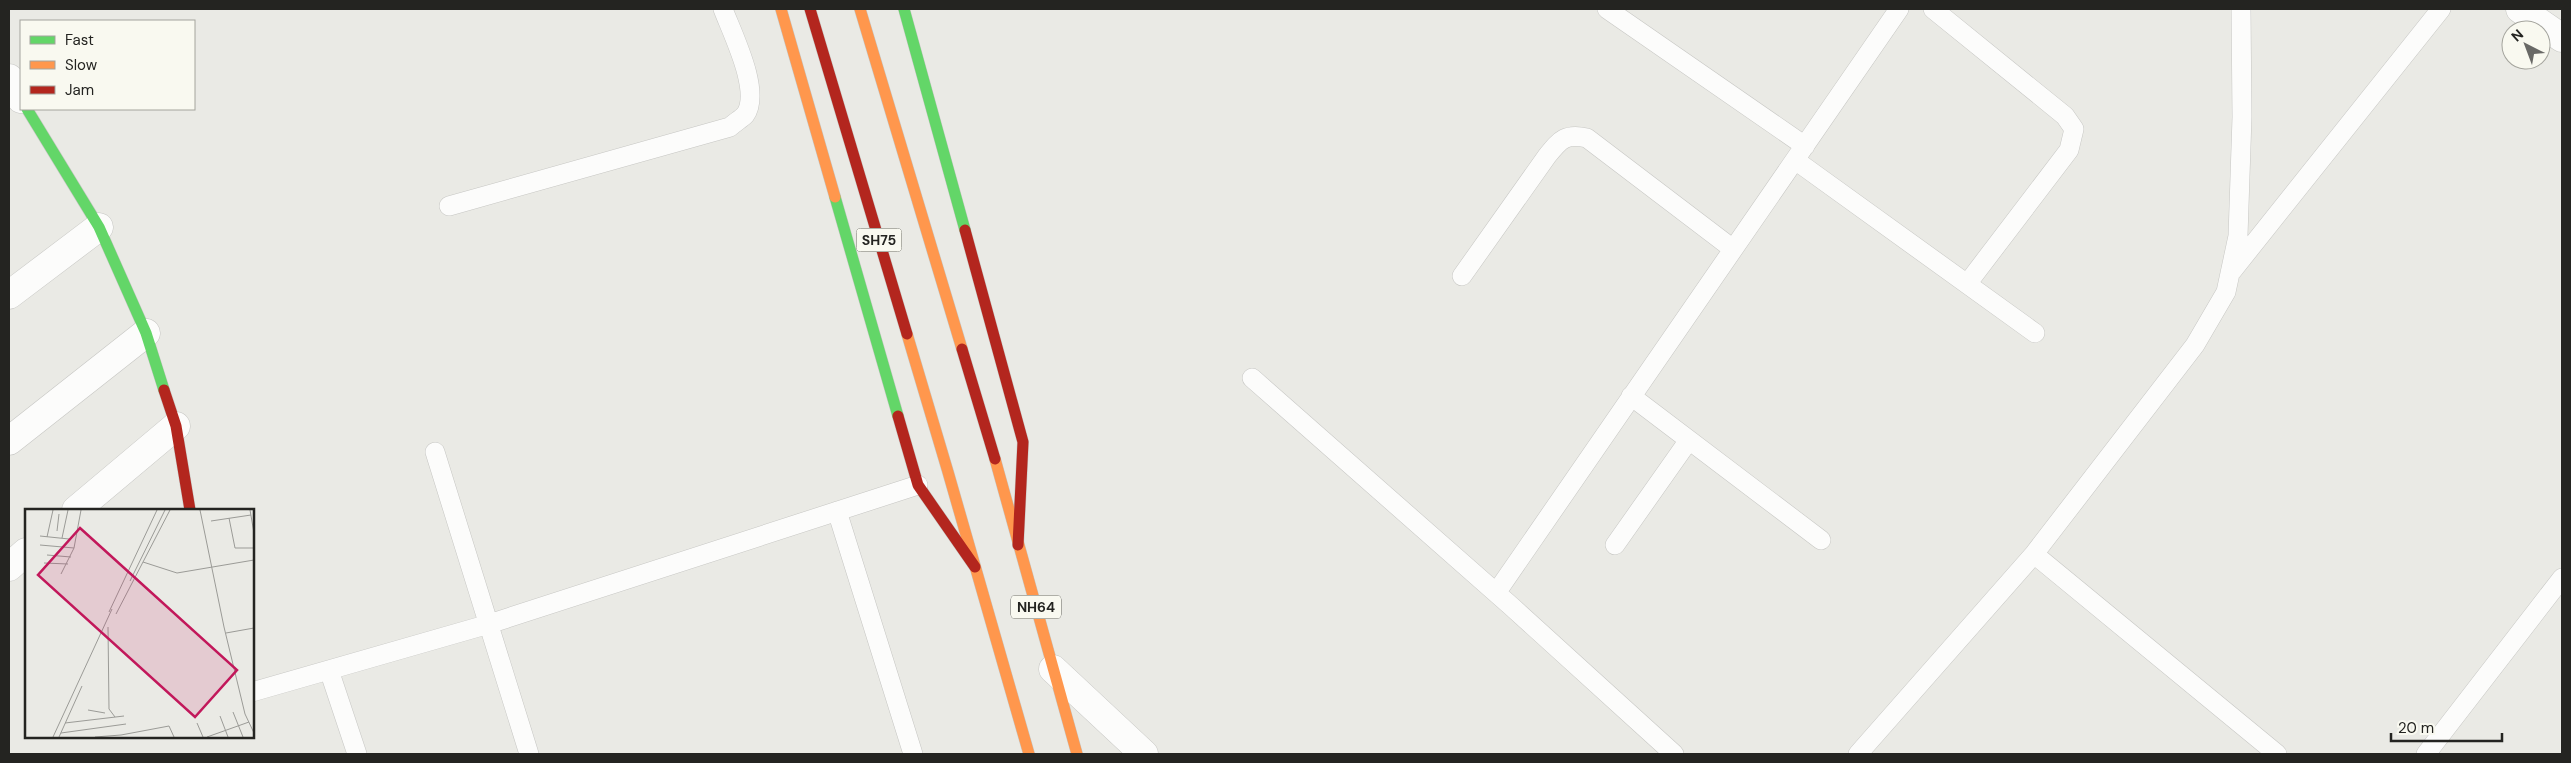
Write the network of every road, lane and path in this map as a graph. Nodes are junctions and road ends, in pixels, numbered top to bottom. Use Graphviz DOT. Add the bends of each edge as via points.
graph roads {
  1 [pos="722,9"];
  2 [pos="781,9"];
  3 [pos="810,9"];
  4 [pos="860,9"];
  5 [pos="904,9"];
  6 [pos="1607,9"];
  7 [pos="1899,9"];
  8 [pos="1933,9"];
  9 [pos="2241,9"];
  10 [pos="2441,9"];
  11 [pos="2520,9"];
  12 [pos="2562,38"];
  13 [pos="9,78"];
  14 [pos="20,96"];
  15 [pos="28,110"];
  16 [pos="1800,153"];
  17 [pos="449,206"];
  18 [pos="98,227"];
  19 [pos="1732,249"];
  20 [pos="2230,274"];
  21 [pos="1462,276"];
  22 [pos="1967,284"];
  23 [pos="9,295"];
  24 [pos="146,333"];
  25 [pos="2035,333"];
  26 [pos="1252,378"];
  27 [pos="1631,396"];
  28 [pos="176,426"];
  29 [pos="1688,440"];
  30 [pos="9,441"];
  31 [pos="435,452"];
  32 [pos="948,472"];
  33 [pos="918,485"];
  34 [pos="77,509"];
  35 [pos="190,509"];
  36 [pos="837,510"];
  37 [pos="1821,540"];
  38 [pos="1018,545"];
  39 [pos="1615,545"];
  40 [pos="25,553"];
  41 [pos="2034,554"];
  42 [pos="9,567"];
  43 [pos="975,568"];
  44 [pos="2562,578"];
  45 [pos="1496,592"];
  46 [pos="489,624"];
  47 [pos="1053,669"];
  48 [pos="329,670"];
  49 [pos="254,691"];
  50 [pos="357,754"];
  51 [pos="529,754"];
  52 [pos="913,754"];
  53 [pos="1030,754"];
  54 [pos="1077,754"];
  55 [pos="1144,754"];
  56 [pos="1674,754"];
  57 [pos="1858,754"];
  58 [pos="2277,754"];
  59 [pos="2426,754"];
  1 -- 17 [label="lane" via="748,76 751,98 745,115 730,127"];
  2 -- 33 [label="main road"];
  3 -- 32 [label="main road, SH75"];
  4 -- 38 [label="main road, NH64"];
  5 -- 38 [label="main road" via="1023,442"];
  6 -- 16 [label="lane"];
  7 -- 16 [label="lane"];
  8 -- 22 [label="lane" via="2065,116 2074,129 2069,150"];
  9 -- 20 [label="lane" via="2238,236"];
  10 -- 20 [label="lane"];
  11 -- 12 [label="street"];
  13 -- 14 [label="street"];
  15 -- 18 [label="main road"];
  16 -- 19 [label="lane"];
  16 -- 22 [label="lane"];
  18 -- 23 [label="street"];
  18 -- 24 [label="main road"];
  19 -- 21 [label="lane" via="1587,138 1574,135 1560,140"];
  19 -- 27 [label="lane"];
  20 -- 41 [label="lane" via="2226,292 2195,345"];
  22 -- 25 [label="lane"];
  24 -- 28 [label="main road"];
  24 -- 30 [label="street"];
  26 -- 45 [label="lane"];
  27 -- 29 [label="lane"];
  27 -- 45 [label="lane"];
  28 -- 34 [label="street"];
  28 -- 35 [label="main road"];
  29 -- 37 [label="lane"];
  29 -- 39 [label="lane"];
  31 -- 46 [label="lane"];
  32 -- 43 [label="main road, NH64"];
  33 -- 36 [label="lane"];
  33 -- 43 [label="main road"];
  36 -- 46 [label="lane"];
  36 -- 52 [label="lane"];
  38 -- 47 [label="main road, NH64"];
  40 -- 42 [label="street"];
  41 -- 57 [label="lane"];
  41 -- 58 [label="lane"];
  43 -- 53 [label="main road, NH64"];
  44 -- 59 [label="lane"];
  45 -- 56 [label="lane"];
  46 -- 48 [label="lane"];
  46 -- 51 [label="lane"];
  47 -- 54 [label="main road, NH64"];
  47 -- 55 [label="street"];
  48 -- 49 [label="lane"];
  48 -- 50 [label="lane"];
}
